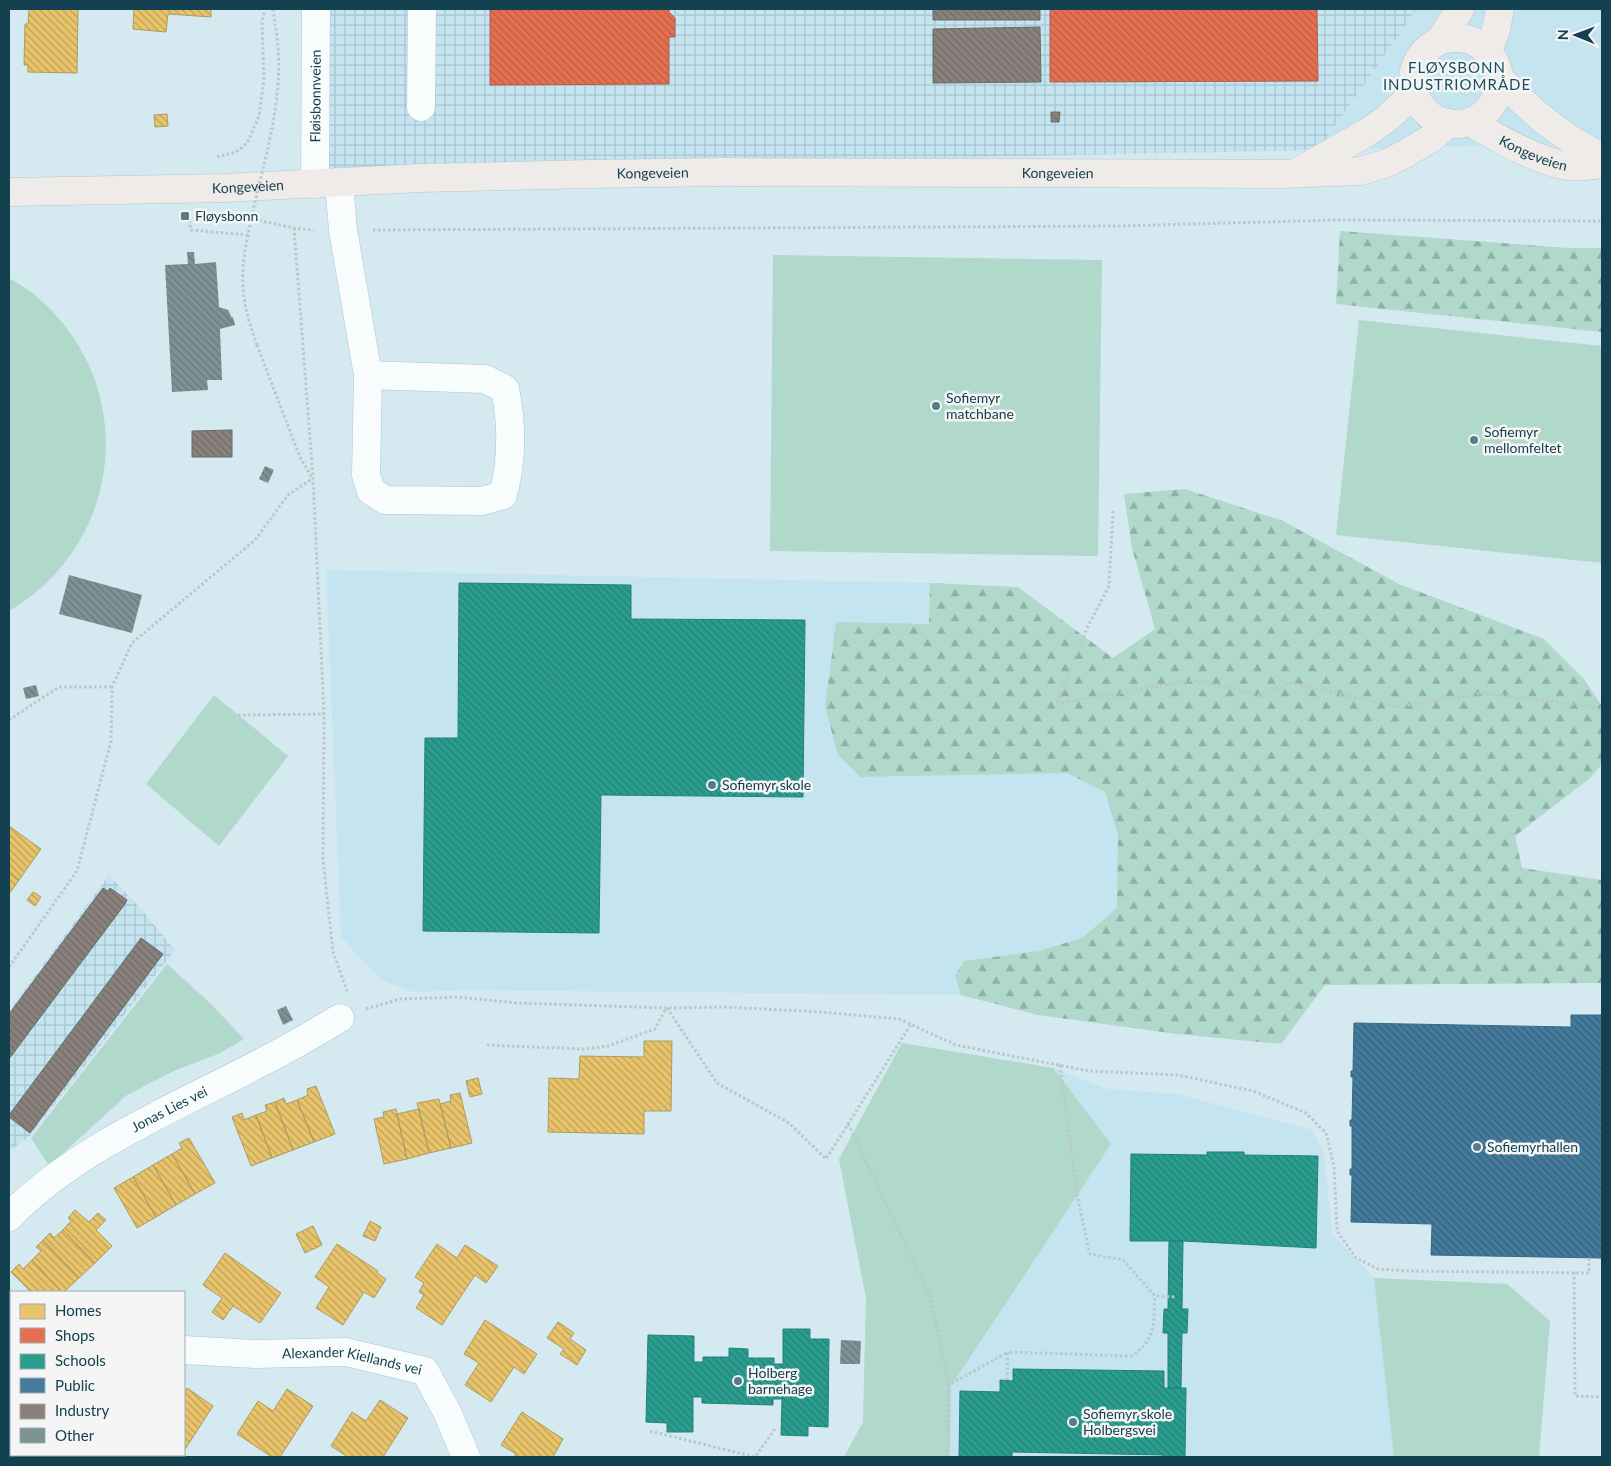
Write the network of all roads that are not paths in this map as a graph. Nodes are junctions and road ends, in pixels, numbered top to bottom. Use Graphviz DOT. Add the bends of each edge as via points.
graph roads {
  1 [pos="316,9"];
  2 [pos="422,9"];
  3 [pos="1460,9"];
  4 [pos="1500,9"];
  5 [pos="1440,40"];
  6 [pos="1488,51"];
  7 [pos="1500,79"];
  8 [pos="1415,94"];
  9 [pos="421,107"];
  10 [pos="1459,123"];
  11 [pos="1602,157"];
  12 [pos="1602,164"];
  13 [pos="1297,172"];
  14 [pos="327,183"];
  15 [pos="9,192"];
  16 [pos="368,375"];
  17 [pos="348,1016"];
  18 [pos="12,1206"];
  19 [pos="185,1350"];
  20 [pos="466,1457"];
  1 -- 14 [label="street, Fløisbonnveien"];
  2 -- 9 [label="street"];
  3 -- 5 [label="main road"];
  4 -- 6 [label="main road"];
  5 -- 6 [label="main road" via="1466,38"];
  5 -- 8 [label="main road" via="1417,62 1413,78"];
  6 -- 7 [label="main road"];
  7 -- 10 [label="main road" via="1494,103 1484,115"];
  7 -- 11 [label="main road, Kongeveien" via="1555,130"];
  8 -- 10 [label="main road" via="1420,104 1437,120"];
  8 -- 13 [label="main road, Kongeveien" via="1368,132"];
  10 -- 12 [label="main road, Kongeveien" via="1568,166"];
  10 -- 13 [label="main road, Kongeveien" via="1387,163 1361,171"];
  13 -- 14 [label="main road, Kongeveien" via="675,172 499,175"];
  14 -- 15 [label="main road, Kongeveien"];
  14 -- 16 [label="street, Fløisbonnveien" via="343,230"];
  16 -- 16 [label="street, Fløisbonnveien" via="366,475 371,491 385,500 482,502 503,495 508,476 510,413 506,389 485,380"];
  17 -- 18 [label="street, Jonas Lies vei" via="100,1147"];
  19 -- 20 [label="street, Alexander Kiellands vei" via="255,1354 346,1352 425,1371"];
}
